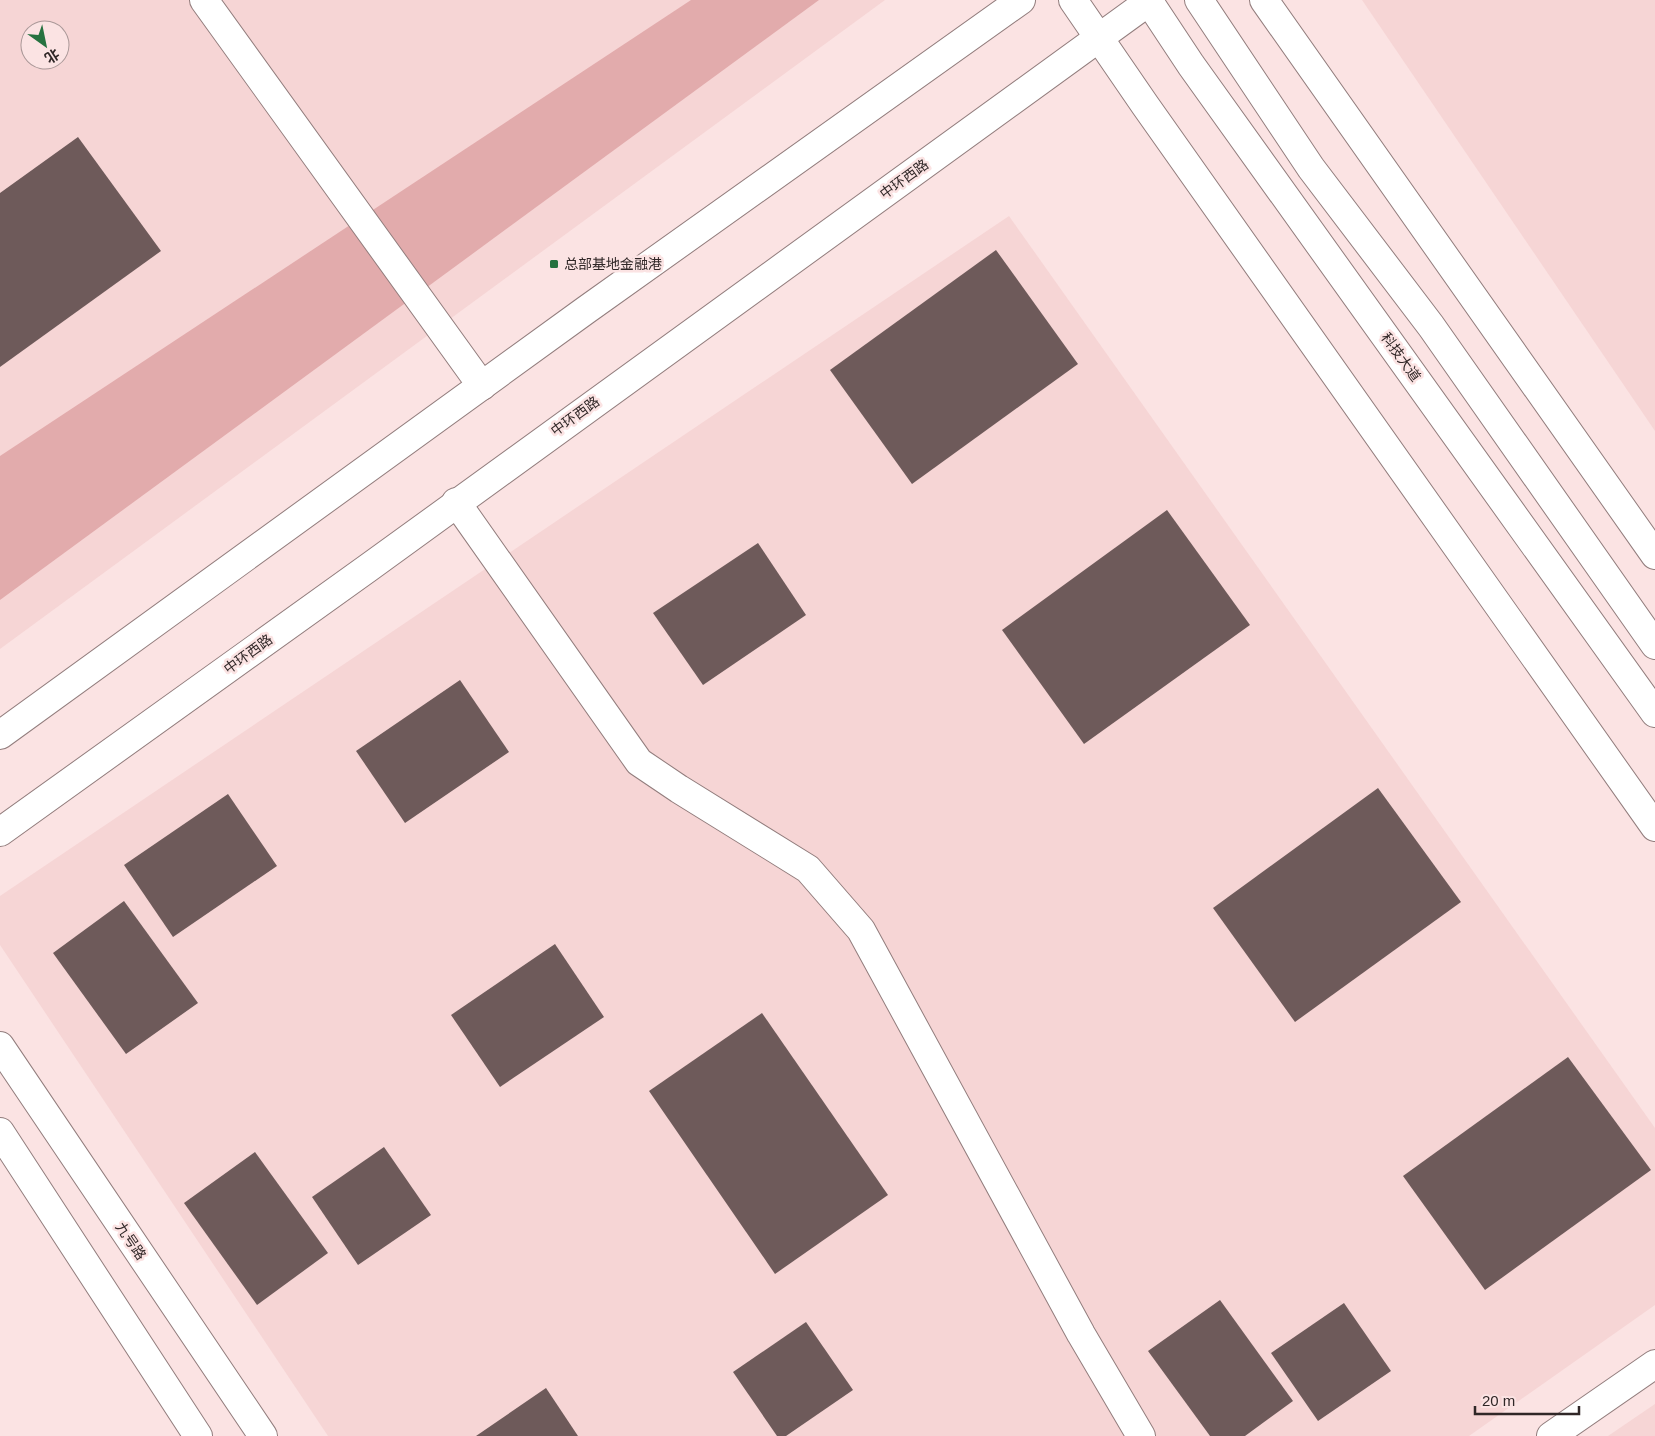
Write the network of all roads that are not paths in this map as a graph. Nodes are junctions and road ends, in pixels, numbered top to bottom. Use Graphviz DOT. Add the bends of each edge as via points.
graph roads {
  1 [pos="204,0"];
  2 [pos="1021,0"];
  3 [pos="1073,0"];
  4 [pos="1199,0"];
  5 [pos="1264,0"];
  6 [pos="1149,1"];
  7 [pos="1100,37"];
  8 [pos="482,386"];
  9 [pos="456,502"];
  10 [pos="1655,555"];
  11 [pos="1655,644"];
  12 [pos="1655,713"];
  13 [pos="0,735"];
  14 [pos="1655,828"];
  15 [pos="0,832"];
  16 [pos="0,1046"];
  17 [pos="0,1132"];
  18 [pos="1655,1364"];
  19 [pos="198,1436"];
  20 [pos="263,1436"];
  21 [pos="1141,1436"];
  22 [pos="1551,1436"];
  1 -- 8 [label="street"];
  2 -- 8 [label="street"];
  3 -- 7 [label="street"];
  4 -- 11 [label="street" via="1311,168 1431,326"];
  5 -- 10 [label="street"];
  6 -- 7 [label="street, 中环西路"];
  6 -- 12 [label="street, 科技大道" via="1190,65"];
  7 -- 9 [label="street, 中环西路"];
  7 -- 14 [label="street"];
  8 -- 13 [label="street"];
  9 -- 15 [label="street, 中环西路"];
  9 -- 21 [label="street" via="639,762 808,869 861,930 1081,1334"];
  16 -- 20 [label="street, 九号路"];
  17 -- 19 [label="street"];
  18 -- 22 [label="street"];
}
